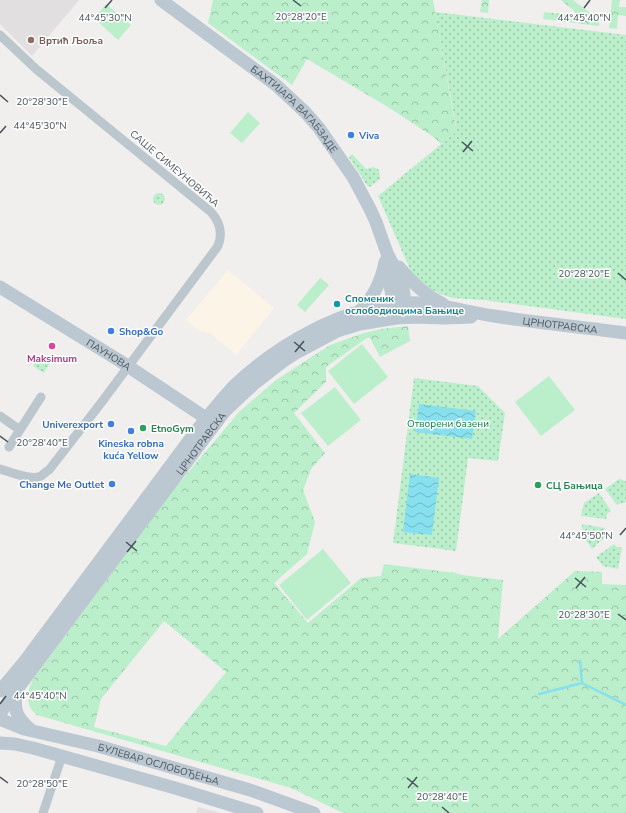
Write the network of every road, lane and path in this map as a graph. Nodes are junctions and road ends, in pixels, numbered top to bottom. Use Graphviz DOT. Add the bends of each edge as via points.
graph roads {
  1 [pos="161,0"];
  2 [pos="0,35"];
  3 [pos="386,253"];
  4 [pos="0,287"];
  5 [pos="399,303"];
  6 [pos="450,307"];
  7 [pos="360,311"];
  8 [pos="495,316"];
  9 [pos="399,318"];
  10 [pos="626,332"];
  11 [pos="128,366"];
  12 [pos="41,397"];
  13 [pos="0,416"];
  14 [pos="211,421"];
  15 [pos="20,430"];
  16 [pos="9,447"];
  17 [pos="0,469"];
  18 [pos="18,688"];
  19 [pos="0,691"];
  20 [pos="1,720"];
  21 [pos="34,732"];
  22 [pos="0,743"];
  23 [pos="62,756"];
  24 [pos="168,766"];
  25 [pos="163,784"];
  26 [pos="250,790"];
  27 [pos="251,811"];
  28 [pos="43,813"];
  29 [pos="314,813"];
  1 -- 3 [label="main road, БАХТИЈАРА ВАГАБЗАДЕ" via="263,75 305,112 353,177 373,216"];
  2 -- 11 [label="street, САШЕ СИМЕУНОВИЋА" via="36,69 206,207 219,224 221,235 218,246"];
  3 -- 5 [label="main road, БАХТИЈАРА ВАГАБЗАДЕ" via="402,284 404,294"];
  3 -- 6 [label="main road" via="420,288"];
  3 -- 7 [label="main road" via="382,274 374,294"];
  4 -- 11 [label="main road, ПАУНОВА"];
  5 -- 6 [label="main road, ЦРНОТРАВСКА" via="417,302"];
  5 -- 7 [label="main road, ЦРНОТРАВСКА"];
  5 -- 9 [label="main road, БАХТИЈАРА ВАГАБЗАДЕ"];
  6 -- 8 [label="main road, ЦРНОТРАВСКА"];
  7 -- 14 [label="main road, ЦРНОТРАВСКА" via="312,331 273,355 224,397"];
  8 -- 9 [label="main road, ЦРНОТРАВСКА"];
  8 -- 10 [label="main road, ЦРНОТРАВСКА"];
  9 -- 14 [label="main road, ЦРНОТРАВСКА" via="352,326 306,347 255,383"];
  11 -- 14 [label="main road, ПАУНОВА"];
  11 -- 17 [label="street, САШЕ СИМЕУНОВИЋА" via="52,466 41,476 26,476"];
  12 -- 15 [label="street"];
  13 -- 15 [label="street"];
  14 -- 18 [label="main road, ЦРНОТРАВСКА" via="176,476"];
  14 -- 19 [label="main road, ЦРНОТРАВСКА"];
  15 -- 16 [label="street"];
  18 -- 20 [label="main road, ЦРНОТРАВСКА" via="6,704"];
  18 -- 21 [label="main road" via="16,712 22,722"];
  20 -- 21 [label="main road, БУЛЕВАР ОСЛОБОЂЕЊА"];
  21 -- 24 [label="main road, БУЛЕВАР ОСЛОБОЂЕЊА" via="98,746"];
  22 -- 23 [label="main road, БУЛЕВАР ОСЛОБОЂЕЊА" via="15,744"];
  23 -- 25 [label="main road, БУЛЕВАР ОСЛОБОЂЕЊА"];
  23 -- 28 [label="street"];
  24 -- 25 [label="main road"];
  24 -- 26 [label="main road, БУЛЕВАР ОСЛОБОЂЕЊА"];
  25 -- 27 [label="main road, БУЛЕВАР ОСЛОБОЂЕЊА"];
  26 -- 27 [label="main road"];
  26 -- 29 [label="main road, БУЛЕВАР ОСЛОБОЂЕЊА"];
}
